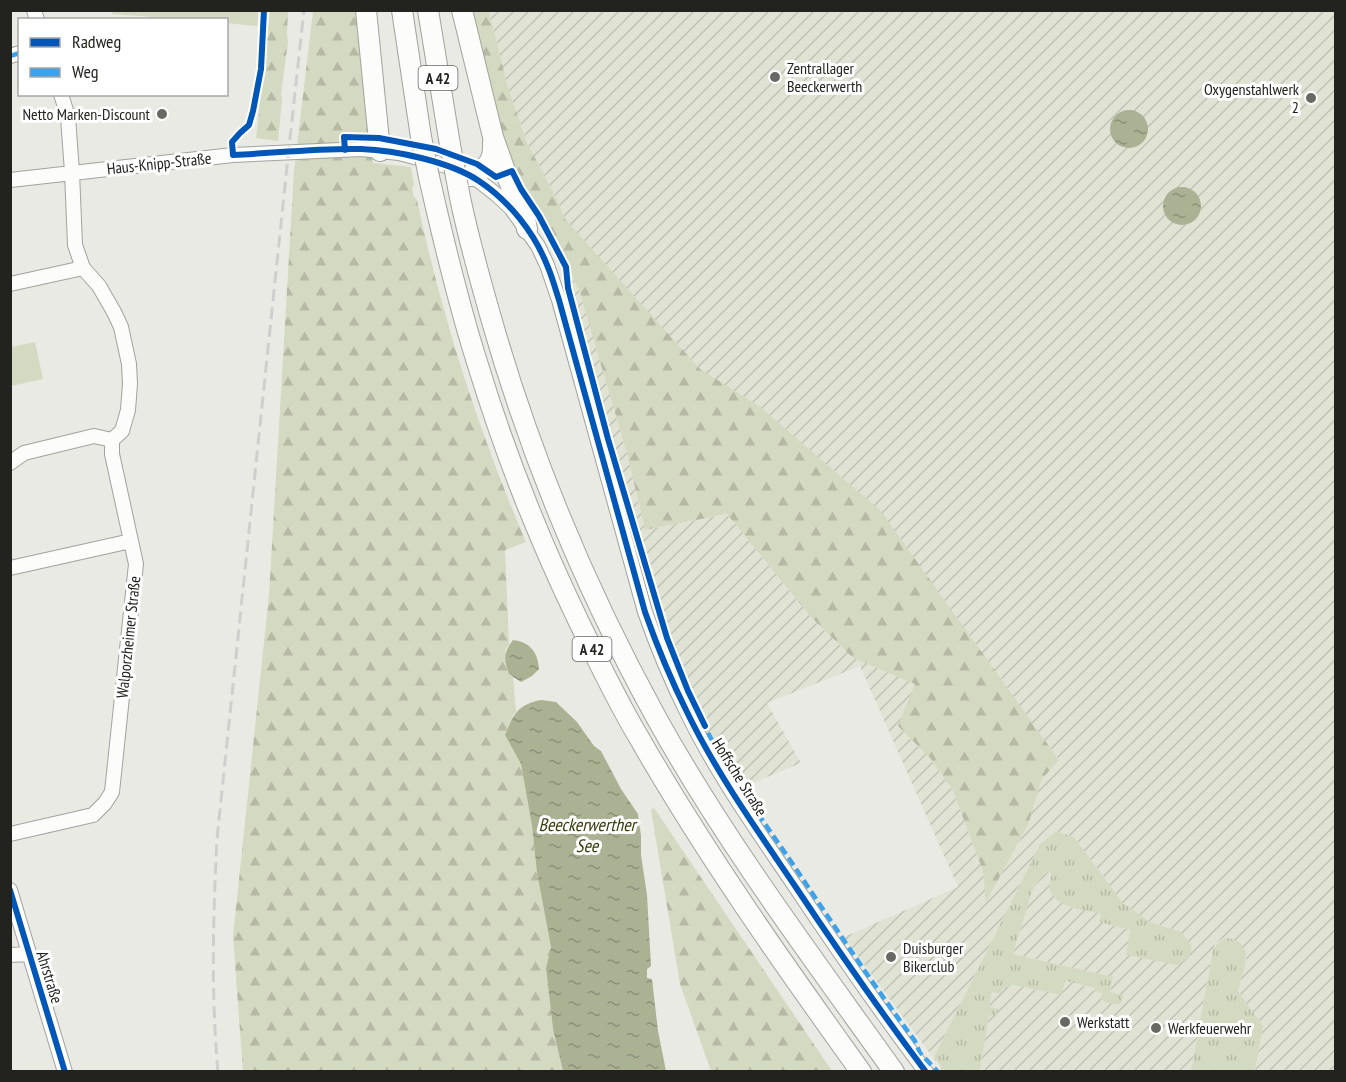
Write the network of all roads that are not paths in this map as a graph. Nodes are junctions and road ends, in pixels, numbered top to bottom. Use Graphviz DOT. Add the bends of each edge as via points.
graph roads {
  1 [pos="366,10"];
  2 [pos="402,10"];
  3 [pos="428,10"];
  4 [pos="462,10"];
  5 [pos="62,96"];
  6 [pos="493,137"];
  7 [pos="380,151"];
  8 [pos="72,172"];
  9 [pos="10,180"];
  10 [pos="464,181"];
  11 [pos="527,229"];
  12 [pos="83,268"];
  13 [pos="10,284"];
  14 [pos="112,440"];
  15 [pos="10,463"];
  16 [pos="132,541"];
  17 [pos="10,568"];
  18 [pos="10,834"];
  19 [pos="10,890"];
  20 [pos="29,954"];
  21 [pos="10,955"];
  22 [pos="65,1071"];
  23 [pos="861,1071"];
  24 [pos="894,1071"];
  25 [pos="926,1071"];
  1 -- 7 [label="highway"];
  2 -- 23 [label="highway, A 42, bridge" via="421,137 456,289 477,363 531,517 597,661 637,735 719,869"];
  3 -- 10 [label="highway, A 42, bridge" via="450,145"];
  4 -- 6 [label="highway"];
  5 -- 8 [label="street" via="68,117"];
  6 -- 10 [label="highway" via="491,160"];
  6 -- 11 [label="highway" via="508,179 524,208"];
  7 -- 8 [label="street, Haus-Knipp-Straße" via="233,155"];
  7 -- 10 [label="street, Haus-Knipp-Straße" via="437,163"];
  8 -- 9 [label="street, Haus-Knipp-Straße"];
  8 -- 12 [label="street" via="75,245"];
  10 -- 11 [label="street, Hoffsche Straße" via="497,195"];
  10 -- 24 [label="highway, A 42" via="480,278 501,354 526,431 586,577 658,720 698,788"];
  11 -- 25 [label="street, Hoffsche Straße" via="548,265 645,612 687,713 737,800 839,952"];
  12 -- 13 [label="street"];
  12 -- 14 [label="street" via="114,312 129,364 128,411 122,430"];
  14 -- 15 [label="street" via="94,436 24,453"];
  14 -- 16 [label="street, Walporzheimer Straße"];
  16 -- 17 [label="street"];
  16 -- 18 [label="street, Walporzheimer Straße" via="136,564 112,792 93,814"];
  19 -- 20 [label="street, Ahrstraße"];
  20 -- 21 [label="street"];
  20 -- 22 [label="street, Ahrstraße"];
}
